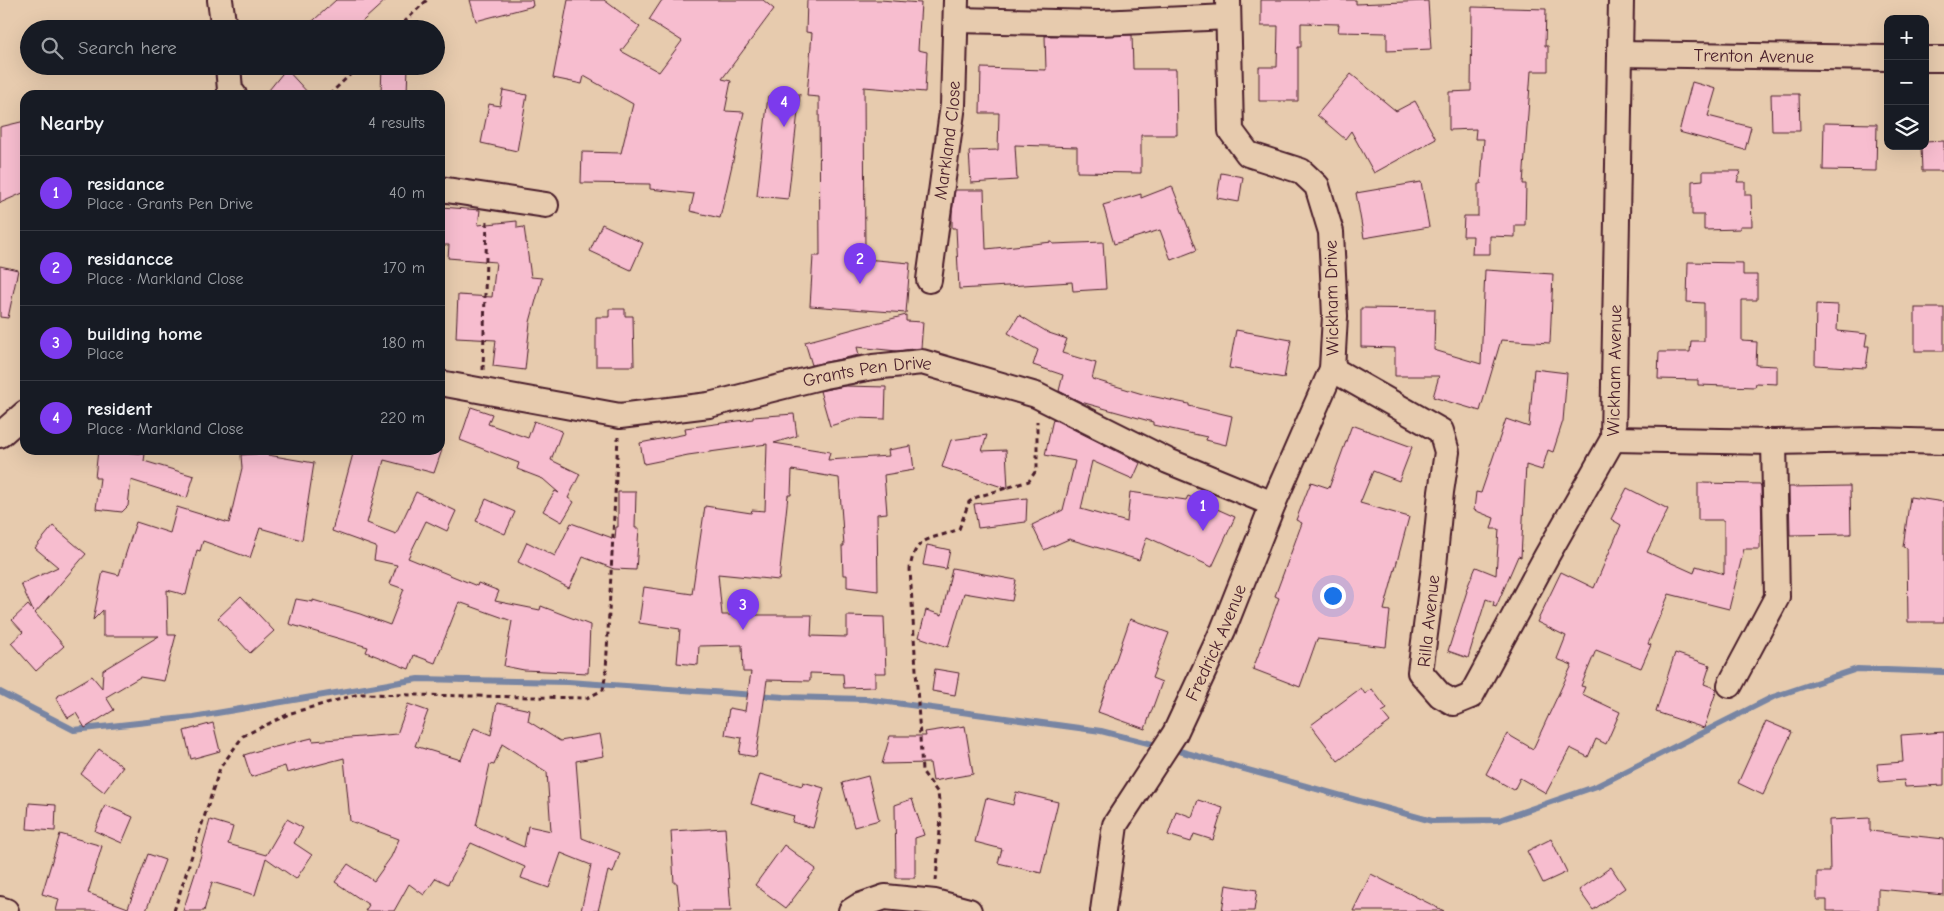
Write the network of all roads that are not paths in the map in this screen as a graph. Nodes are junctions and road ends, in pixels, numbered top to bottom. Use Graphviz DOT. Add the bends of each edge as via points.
graph roads {
  1 [pos="220,0"];
  2 [pos="1621,0"];
  3 [pos="1228,8"];
  4 [pos="956,10"];
  5 [pos="223,20"];
  6 [pos="1620,54"];
  7 [pos="1884,58"];
  8 [pos="1929,58"];
  9 [pos="1944,59"];
  10 [pos="229,75"];
  11 [pos="230,90"];
  12 [pos="445,190"];
  13 [pos="546,205"];
  14 [pos="929,280"];
  15 [pos="1332,370"];
  16 [pos="445,384"];
  17 [pos="20,417"];
  18 [pos="0,435"];
  19 [pos="1613,439"];
  20 [pos="1774,442"];
  21 [pos="1944,442"];
  22 [pos="1273,504"];
  23 [pos="1730,685"];
  24 [pos="0,909"];
  25 [pos="6,911"];
  26 [pos="851,911"];
  27 [pos="969,911"];
  28 [pos="1103,911"];
  1 -- 5 [label="street"];
  2 -- 6 [label="street, Wickham Avenue"];
  3 -- 4 [label="street" via="1100,23"];
  3 -- 15 [label="street, Wickham Drive" via="1231,131 1248,154 1301,171 1317,186 1331,232 1335,316"];
  4 -- 14 [label="street, Markland Close" via="953,105"];
  6 -- 7 [label="street, Trenton Avenue"];
  6 -- 19 [label="street, Wickham Avenue"];
  8 -- 9 [label="street"];
  10 -- 11 [label="street"];
  12 -- 13 [label="street"];
  15 -- 19 [label="street, Rilla Avenue" via="1441,431 1448,452 1420,672 1440,695 1454,703 1471,696"];
  15 -- 22 [label="street, Fredrick Avenue"];
  16 -- 22 [label="street, Grants Pen Drive" via="620,416 709,405 824,376 922,362 1036,395 1168,461"];
  17 -- 18 [label="street"];
  19 -- 20 [label="street, Wickham Avenue"];
  20 -- 21 [label="street, Wickham Avenue"];
  20 -- 23 [label="street" via="1777,598"];
  22 -- 28 [label="street, Fredrick Avenue" via="1223,630 1174,733 1115,824"];
  24 -- 25 [label="street"];
  26 -- 27 [label="street" via="885,897 935,902"];
}
